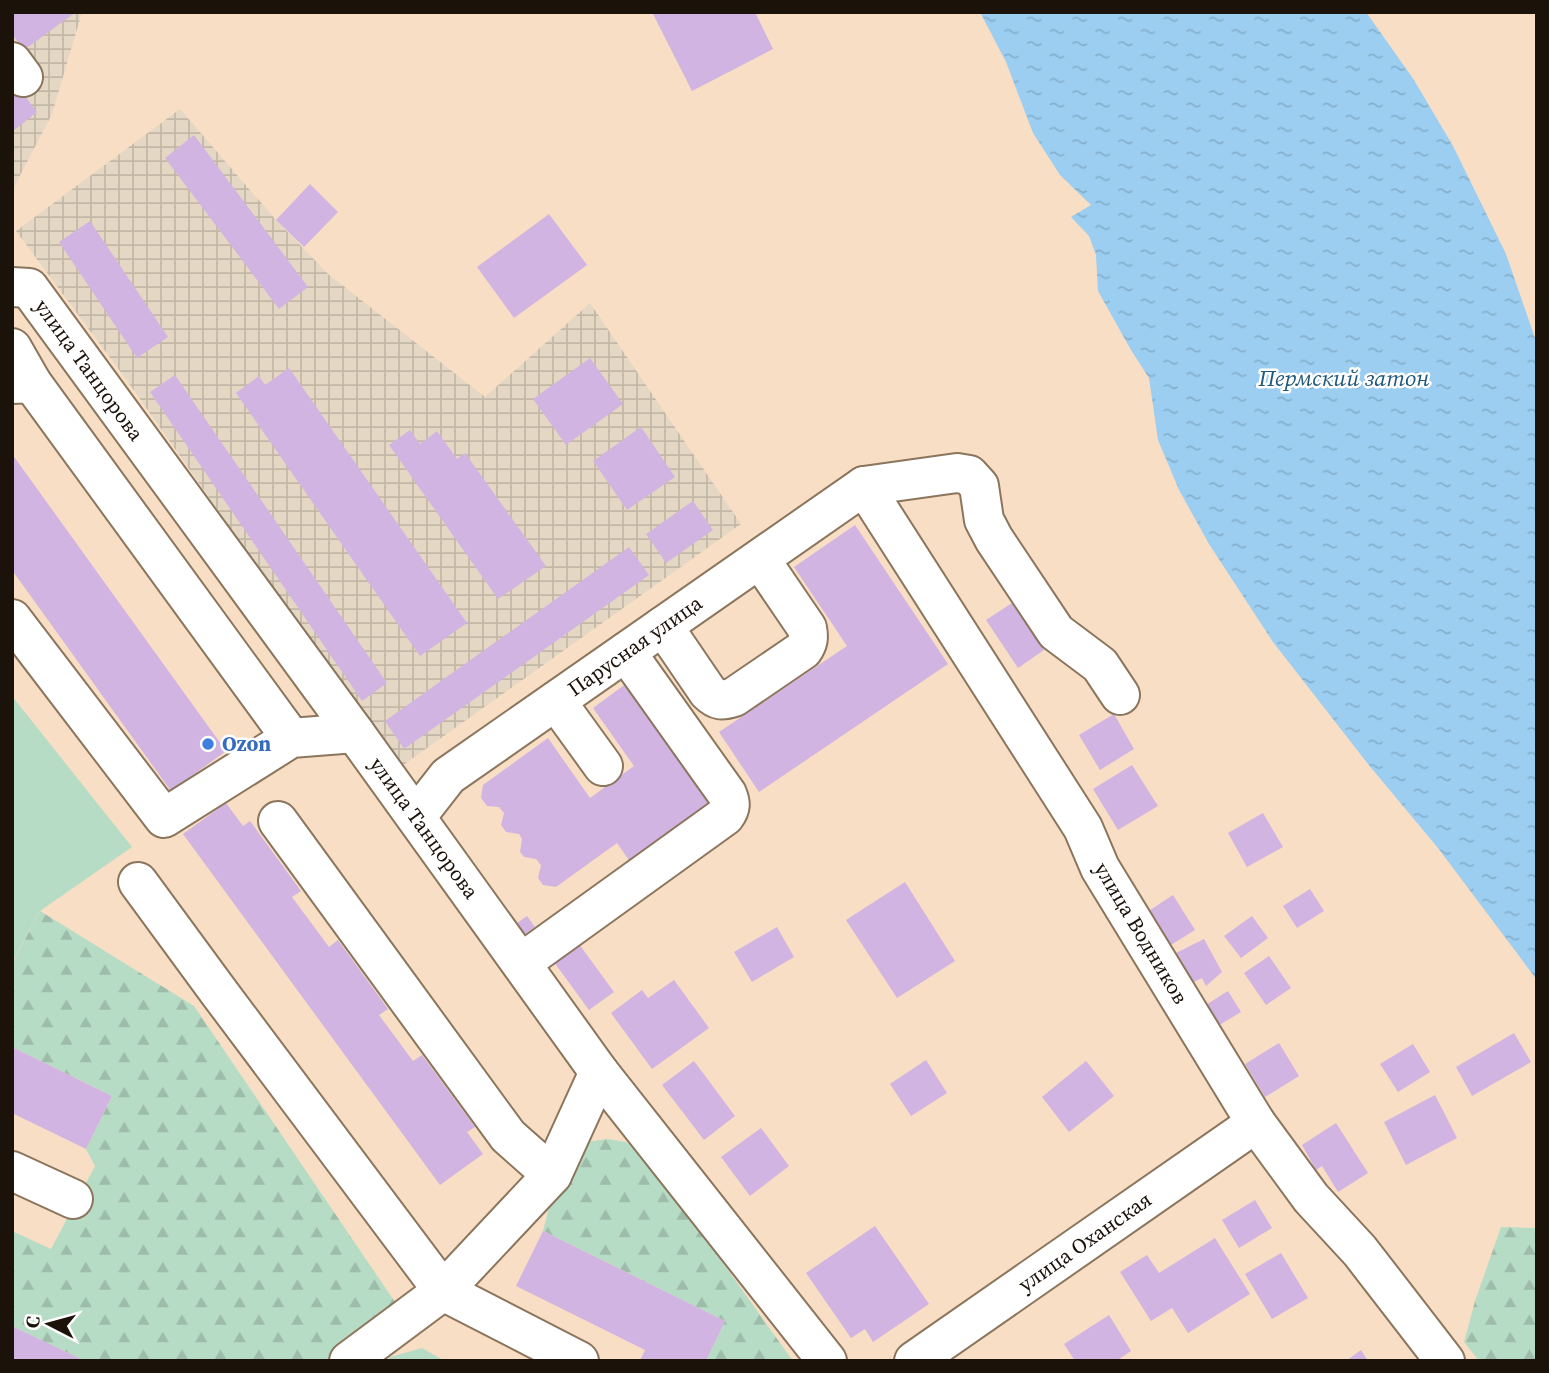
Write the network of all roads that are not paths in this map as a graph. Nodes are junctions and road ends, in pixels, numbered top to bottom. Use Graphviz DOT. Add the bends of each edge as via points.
graph roads {
  1 [pos="21,287"];
  2 [pos="12,348"];
  3 [pos="22,384"];
  4 [pos="864,486"];
  5 [pos="760,559"];
  6 [pos="12,619"];
  7 [pos="663,626"];
  8 [pos="626,652"];
  9 [pos="1120,695"];
  10 [pos="556,701"];
  11 [pos="355,733"];
  12 [pos="291,738"];
  13 [pos="603,765"];
  14 [pos="383,772"];
  15 [pos="448,776"];
  16 [pos="416,817"];
  17 [pos="278,821"];
  18 [pos="138,882"];
  19 [pos="521,963"];
  20 [pos="599,1072"];
  21 [pos="1256,1124"];
  22 [pos="12,1171"];
  23 [pos="552,1175"];
  24 [pos="74,1199"];
  25 [pos="443,1291"];
  26 [pos="349,1361"];
  27 [pos="579,1361"];
  28 [pos="827,1361"];
  29 [pos="914,1361"];
  30 [pos="1445,1361"];
  1 -- 11 [label="street, улица Танцорова"];
  2 -- 3 [label="street"];
  3 -- 12 [label="street"];
  4 -- 5 [label="street, Парусная улица"];
  4 -- 9 [label="street" via="969,475 979,486 984,520 1056,632 1100,665"];
  4 -- 21 [label="street, улица Водников" via="1083,828 1101,868"];
  5 -- 7 [label="street, Парусная улица"];
  5 -- 7 [label="street" via="807,628 808,644 803,650 724,701 708,692"];
  6 -- 12 [label="street" via="164,818"];
  7 -- 8 [label="street, Парусная улица"];
  8 -- 10 [label="street, Парусная улица"];
  8 -- 19 [label="street" via="727,794 729,811"];
  10 -- 13 [label="street"];
  10 -- 15 [label="street, Парусная улица"];
  11 -- 12 [label="street"];
  11 -- 14 [label="street, улица Танцорова"];
  14 -- 15 [label="street"];
  14 -- 16 [label="street, улица Танцорова"];
  15 -- 16 [label="street, Парусная улица"];
  16 -- 19 [label="street, улица Танцорова"];
  17 -- 23 [label="street" via="508,1136"];
  18 -- 25 [label="street"];
  19 -- 20 [label="street, улица Танцорова"];
  20 -- 23 [label="street"];
  20 -- 28 [label="street, улица Танцорова"];
  21 -- 29 [label="street, улица Оханская"];
  21 -- 30 [label="street, улица Водников"];
  22 -- 24 [label="street"];
  23 -- 25 [label="street"];
  25 -- 26 [label="street"];
  25 -- 27 [label="street"];
}
